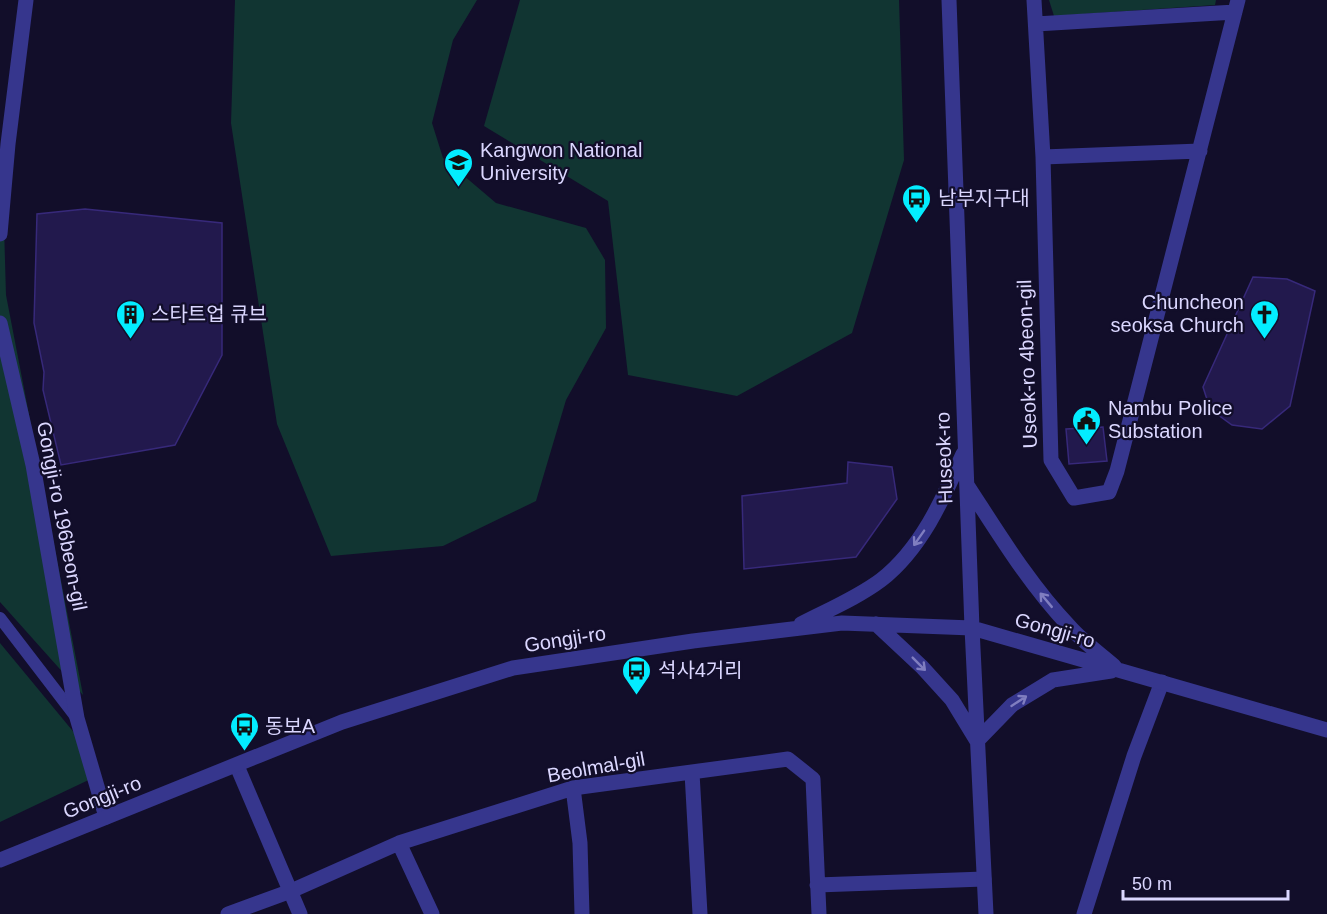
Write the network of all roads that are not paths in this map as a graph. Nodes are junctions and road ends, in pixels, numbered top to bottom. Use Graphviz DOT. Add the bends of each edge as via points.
graph roads {
  1 [pos="26,0"];
  2 [pos="949,0"];
  3 [pos="1034,0"];
  4 [pos="1236,6"];
  5 [pos="1036,24"];
  6 [pos="4,144"];
  7 [pos="1200,151"];
  8 [pos="1042,157"];
  9 [pos="0,234"];
  10 [pos="0,322"];
  11 [pos="965,449"];
  12 [pos="966,484"];
  13 [pos="0,618"];
  14 [pos="876,624"];
  15 [pos="972,627"];
  16 [pos="791,629"];
  17 [pos="1118,670"];
  18 [pos="1162,682"];
  19 [pos="77,718"];
  20 [pos="1327,730"];
  21 [pos="977,741"];
  22 [pos="237,766"];
  23 [pos="692,773"];
  24 [pos="573,788"];
  25 [pos="106,817"];
  26 [pos="399,843"];
  27 [pos="0,860"];
  28 [pos="984,879"];
  29 [pos="817,885"];
  30 [pos="291,891"];
  31 [pos="228,914"];
  32 [pos="300,914"];
  33 [pos="432,914"];
  34 [pos="582,914"];
  35 [pos="700,914"];
  36 [pos="819,914"];
  37 [pos="986,914"];
  38 [pos="1084,914"];
  1 -- 6 [label="street"];
  2 -- 11 [label="street, Huseok-ro"];
  3 -- 5 [label="street, Useok-ro 4beon-gil"];
  4 -- 5 [label="street, Useok-ro 4beon-gil"];
  4 -- 7 [label="street, Useok-ro 4beon-gil"];
  5 -- 8 [label="street, Useok-ro 4beon-gil"];
  6 -- 9 [label="street"];
  7 -- 8 [label="street"];
  7 -- 8 [label="street, Useok-ro 4beon-gil" via="1117,471 1109,492 1074,498 1051,460"];
  10 -- 19 [label="street, Gongji-ro 196beon-gil" via="33,465"];
  11 -- 12 [label="street, Huseok-ro"];
  11 -- 16 [label="street, one-way" via="937,512 883,579"];
  12 -- 15 [label="street, Huseok-ro"];
  17 -- 12 [label="street, one-way" via="1070,628 1042,596"];
  13 -- 19 [label="lane, Gongji-ro 196beon-gil"];
  14 -- 15 [label="street, Gongji-ro"];
  14 -- 16 [label="street, Gongji-ro"];
  14 -- 21 [label="street, one-way" via="952,700"];
  15 -- 17 [label="street, Gongji-ro"];
  15 -- 21 [label="street, Huseok-ro"];
  16 -- 22 [label="street, Gongji-ro" via="513,668 342,723"];
  17 -- 18 [label="street, Gongji-ro"];
  21 -- 17 [label="street, one-way" via="1012,705 1053,680"];
  18 -- 20 [label="street, Gongji-ro"];
  18 -- 38 [label="street"];
  19 -- 25 [label="street, Gongji-ro 196beon-gil"];
  21 -- 28 [label="street, Huseok-ro"];
  22 -- 25 [label="street, Gongji-ro"];
  22 -- 30 [label="street"];
  23 -- 24 [label="street, Beolmal-gil"];
  23 -- 29 [label="street, Beolmal-gil" via="788,759 813,779"];
  23 -- 35 [label="street"];
  24 -- 26 [label="street, Beolmal-gil"];
  24 -- 34 [label="street" via="580,843"];
  25 -- 27 [label="street, Gongji-ro"];
  26 -- 30 [label="street, Beolmal-gil"];
  26 -- 33 [label="street"];
  28 -- 29 [label="street"];
  28 -- 37 [label="street, Huseok-ro"];
  29 -- 36 [label="street, Beolmal-gil"];
  30 -- 31 [label="street, Beolmal-gil"];
  30 -- 32 [label="street"];
}
